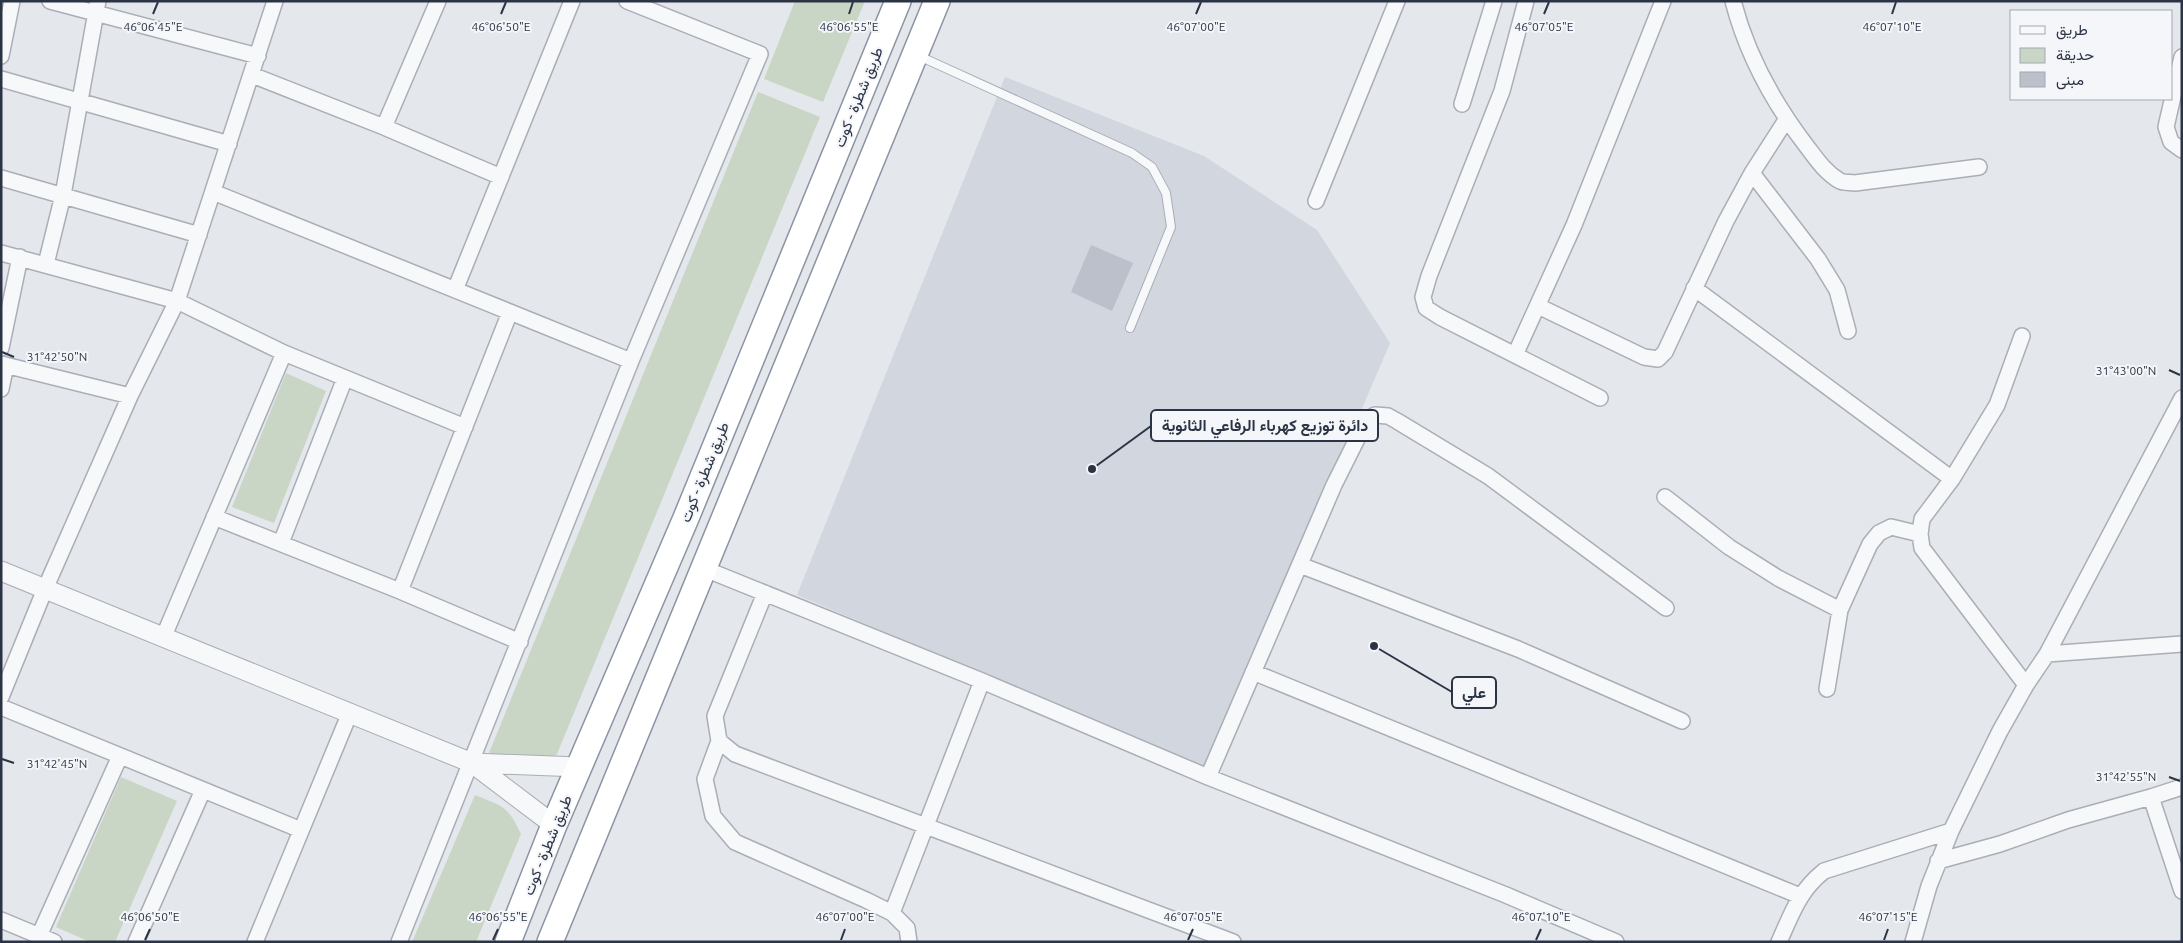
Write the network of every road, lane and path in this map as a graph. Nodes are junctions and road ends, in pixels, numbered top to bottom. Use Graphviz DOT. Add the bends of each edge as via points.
graph roads {
  1 [pos="12,1"];
  2 [pos="50,1"];
  3 [pos="275,1"];
  4 [pos="438,1"];
  5 [pos="572,1"];
  6 [pos="627,1"];
  7 [pos="898,1"];
  8 [pos="937,1"];
  9 [pos="1397,1"];
  10 [pos="1494,1"];
  11 [pos="1526,1"];
  12 [pos="1663,1"];
  13 [pos="1733,1"];
  14 [pos="96,8"];
  15 [pos="915,54"];
  16 [pos="1,56"];
  17 [pos="258,56"];
  18 [pos="2182,57"];
  19 [pos="252,75"];
  20 [pos="1,79"];
  21 [pos="2173,96"];
  22 [pos="2172,100"];
  23 [pos="81,102"];
  24 [pos="1462,104"];
  25 [pos="1786,120"];
  26 [pos="384,127"];
  27 [pos="229,144"];
  28 [pos="2182,150"];
  29 [pos="1979,167"];
  30 [pos="1752,172"];
  31 [pos="501,177"];
  32 [pos="1,178"];
  33 [pos="213,192"];
  34 [pos="62,195"];
  35 [pos="1316,201"];
  36 [pos="199,235"];
  37 [pos="1,253"];
  38 [pos="20,257"];
  39 [pos="46,264"];
  40 [pos="1694,288"];
  41 [pos="455,290"];
  42 [pos="177,301"];
  43 [pos="1538,306"];
  44 [pos="510,312"];
  45 [pos="1130,328"];
  46 [pos="1848,331"];
  47 [pos="2022,336"];
  48 [pos="1,348"];
  49 [pos="284,353"];
  50 [pos="1515,355"];
  51 [pos="631,361"];
  52 [pos="4,365"];
  53 [pos="345,378"];
  54 [pos="1,389"];
  55 [pos="130,396"];
  56 [pos="1600,398"];
  57 [pos="2182,398"];
  58 [pos="465,427"];
  59 [pos="1952,479"];
  60 [pos="1665,497"];
  61 [pos="214,517"];
  62 [pos="686,518"];
  63 [pos="720,532"];
  64 [pos="1920,534"];
  65 [pos="281,543"];
  66 [pos="1300,565"];
  67 [pos="704,569"];
  68 [pos="1,571"];
  69 [pos="45,589"];
  70 [pos="400,591"];
  71 [pos="765,593"];
  72 [pos="1666,608"];
  73 [pos="1840,610"];
  74 [pos="162,638"];
  75 [pos="520,642"];
  76 [pos="2182,644"];
  77 [pos="2047,654"];
  78 [pos="1253,672"];
  79 [pos="982,681"];
  80 [pos="2026,684"];
  81 [pos="1827,689"];
  82 [pos="1,697"];
  83 [pos="1,707"];
  84 [pos="349,715"];
  85 [pos="1682,721"];
  86 [pos="719,741"];
  87 [pos="120,756"];
  88 [pos="472,763"];
  89 [pos="579,767"];
  90 [pos="1208,777"];
  91 [pos="2182,787"];
  92 [pos="203,790"];
  93 [pos="2151,798"];
  94 [pos="554,825"];
  95 [pos="926,825"];
  96 [pos="301,830"];
  97 [pos="1951,831"];
  98 [pos="1938,861"];
  99 [pos="2182,891"];
  100 [pos="1800,896"];
  101 [pos="892,913"];
  102 [pos="1,920"];
  103 [pos="39,936"];
  104 [pos="54,942"];
  105 [pos="136,942"];
  106 [pos="255,942"];
  107 [pos="399,942"];
  108 [pos="508,942"];
  109 [pos="550,942"];
  110 [pos="909,942"];
  111 [pos="1233,942"];
  112 [pos="1616,942"];
  113 [pos="1780,942"];
  114 [pos="1913,942"];
  1 -- 16 [label="street"];
  2 -- 14 [label="street"];
  3 -- 17 [label="street"];
  4 -- 26 [label="street"];
  5 -- 31 [label="street"];
  6 -- 51 [label="street" via="760,54"];
  7 -- 62 [label="highway, طريق شطرة - كوت"];
  8 -- 15 [label="highway"];
  9 -- 35 [label="street"];
  10 -- 24 [label="street"];
  11 -- 50 [label="street" via="1502,91 1423,297 1426,308 1440,317"];
  12 -- 43 [label="street" via="1574,225"];
  13 -- 25 [label="street" via="1745,42"];
  14 -- 17 [label="street"];
  14 -- 23 [label="street"];
  15 -- 45 [label="lane" via="1132,153 1152,167 1166,193 1171,227"];
  15 -- 63 [label="highway"];
  17 -- 19 [label="street"];
  18 -- 21 [label="street"];
  19 -- 26 [label="street"];
  19 -- 27 [label="street"];
  20 -- 23 [label="street"];
  22 -- 28 [label="street" via="2166,127 2171,142"];
  23 -- 27 [label="street"];
  23 -- 34 [label="street"];
  25 -- 29 [label="street" via="1824,169 1841,182 1855,183"];
  25 -- 30 [label="street"];
  26 -- 31 [label="street"];
  27 -- 33 [label="street"];
  30 -- 40 [label="street"];
  30 -- 46 [label="street" via="1818,259 1837,290"];
  31 -- 41 [label="street"];
  32 -- 34 [label="street"];
  33 -- 36 [label="street"];
  33 -- 41 [label="street"];
  34 -- 36 [label="street"];
  34 -- 39 [label="street"];
  36 -- 42 [label="street"];
  37 -- 38 [label="street"];
  38 -- 39 [label="street"];
  38 -- 48 [label="street"];
  39 -- 42 [label="street"];
  40 -- 43 [label="street" via="1665,352 1658,359 1644,358"];
  40 -- 59 [label="street"];
  41 -- 44 [label="street"];
  42 -- 49 [label="street"];
  42 -- 55 [label="street"];
  43 -- 50 [label="street"];
  44 -- 51 [label="street"];
  44 -- 58 [label="street"];
  47 -- 59 [label="street" via="1997,406"];
  49 -- 53 [label="street"];
  49 -- 61 [label="street"];
  50 -- 56 [label="street"];
  51 -- 75 [label="street"];
  52 -- 54 [label="street"];
  52 -- 55 [label="street"];
  53 -- 58 [label="street"];
  53 -- 65 [label="street"];
  55 -- 69 [label="street"];
  57 -- 77 [label="street"];
  58 -- 70 [label="street"];
  59 -- 64 [label="street" via="1922,519"];
  60 -- 73 [label="street" via="1729,547 1778,578"];
  61 -- 65 [label="street"];
  61 -- 74 [label="street"];
  62 -- 63 [label="highway"];
  62 -- 89 [label="highway, طريق شطرة - كوت"];
  63 -- 67 [label="highway"];
  64 -- 73 [label="street" via="1891,527 1879,533 1870,544"];
  64 -- 80 [label="street" via="1922,548"];
  65 -- 70 [label="street"];
  66 -- 72 [label="street" via="1366,421 1380,415 1396,421 1488,476"];
  66 -- 78 [label="street"];
  66 -- 85 [label="street" via="1518,649"];
  67 -- 71 [label="street"];
  67 -- 109 [label="highway"];
  68 -- 69 [label="street"];
  69 -- 74 [label="street"];
  69 -- 82 [label="street"];
  70 -- 75 [label="street"];
  71 -- 79 [label="street"];
  71 -- 86 [label="street" via="715,716"];
  73 -- 81 [label="street"];
  74 -- 84 [label="street"];
  75 -- 88 [label="street"];
  76 -- 77 [label="street"];
  77 -- 80 [label="street"];
  78 -- 90 [label="street"];
  78 -- 100 [label="street"];
  79 -- 90 [label="street"];
  79 -- 95 [label="street"];
  80 -- 97 [label="street"];
  83 -- 87 [label="street"];
  84 -- 88 [label="street"];
  84 -- 96 [label="street"];
  86 -- 95 [label="street" via="735,754"];
  86 -- 101 [label="street" via="705,779 713,816 735,842"];
  87 -- 92 [label="street"];
  87 -- 103 [label="street"];
  88 -- 89 [label="street"];
  88 -- 94 [label="street"];
  88 -- 107 [label="street"];
  89 -- 94 [label="highway, طريق شطرة - كوت"];
  90 -- 112 [label="street"];
  91 -- 93 [label="street"];
  92 -- 96 [label="street"];
  92 -- 105 [label="street"];
  93 -- 98 [label="street"];
  93 -- 99 [label="street"];
  94 -- 108 [label="highway, طريق شطرة - كوت"];
  95 -- 101 [label="street"];
  95 -- 111 [label="street"];
  96 -- 106 [label="street"];
  97 -- 98 [label="street"];
  97 -- 100 [label="street" via="1824,870"];
  98 -- 114 [label="street"];
  100 -- 113 [label="street"];
  101 -- 110 [label="street" via="907,928"];
  102 -- 103 [label="street"];
  103 -- 104 [label="street"];
}
